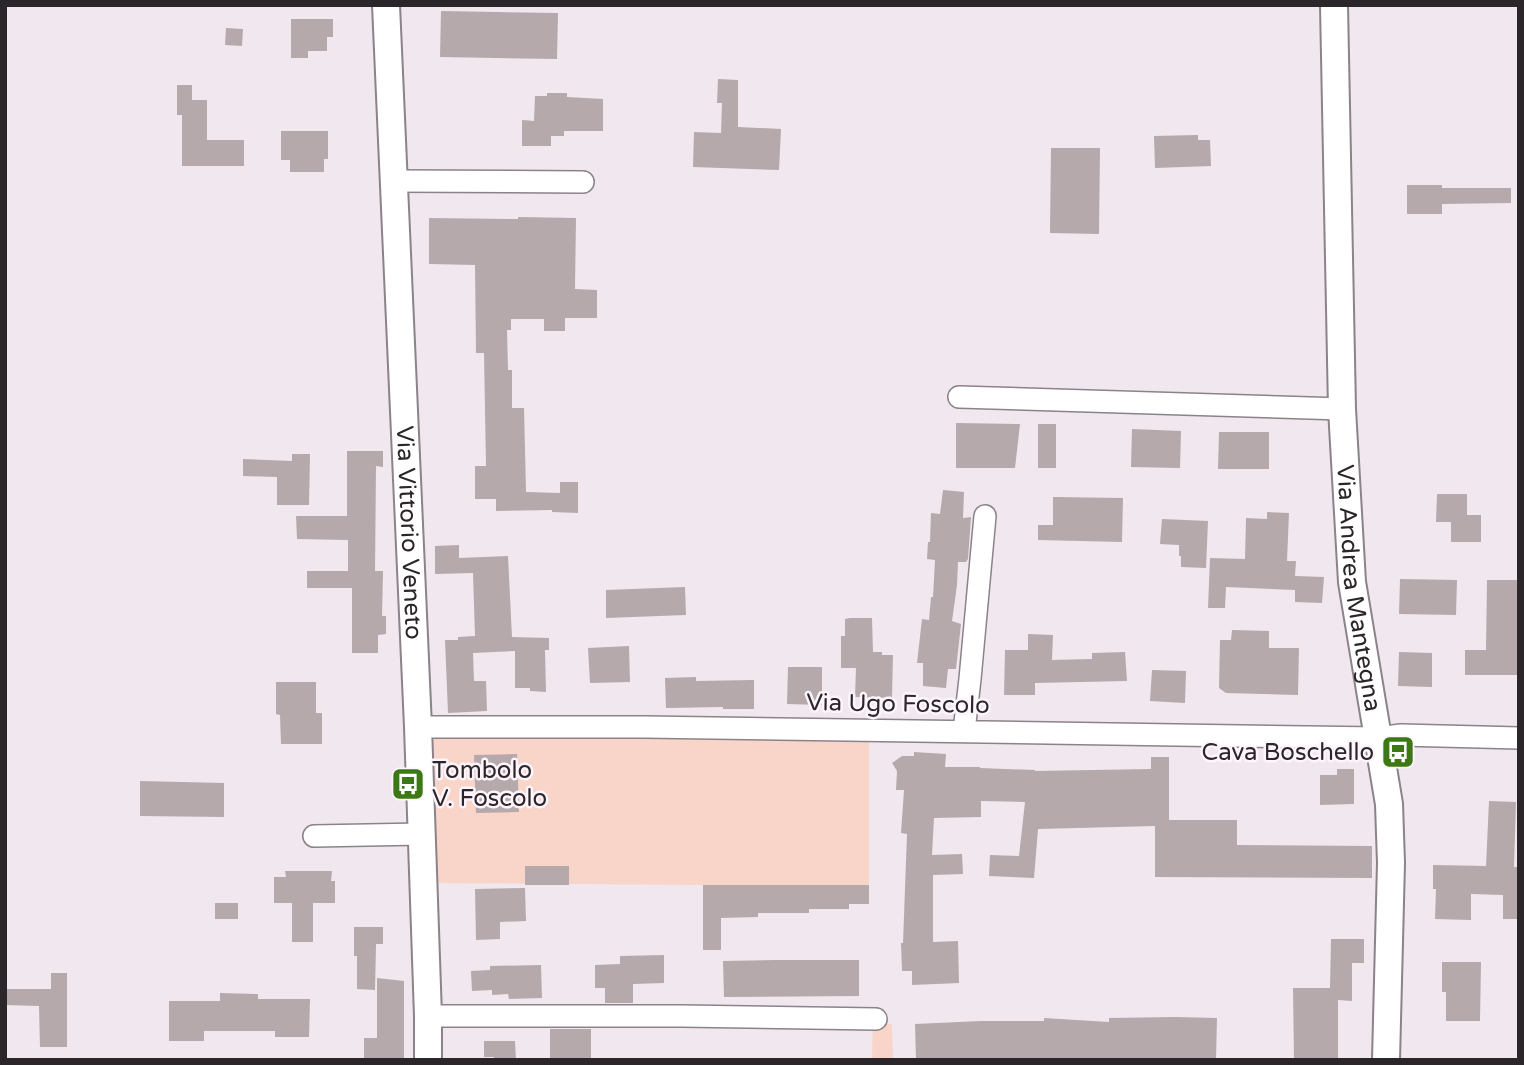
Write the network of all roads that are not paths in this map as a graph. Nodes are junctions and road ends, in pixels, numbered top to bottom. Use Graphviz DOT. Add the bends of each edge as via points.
graph roads {
  1 [pos="386,5"];
  2 [pos="1334,5"];
  3 [pos="394,181"];
  4 [pos="583,182"];
  5 [pos="959,397"];
  6 [pos="1342,409"];
  7 [pos="985,516"];
  8 [pos="418,727"];
  9 [pos="964,732"];
  10 [pos="1378,738"];
  11 [pos="1519,738"];
  12 [pos="422,834"];
  13 [pos="314,836"];
  14 [pos="428,1016"];
  15 [pos="877,1019"];
  16 [pos="428,1060"];
  17 [pos="1386,1060"];
  1 -- 3 [label="main road, Via Vittorio Veneto"];
  2 -- 6 [label="main road, Via Andrea Mantegna"];
  3 -- 4 [label="street"];
  3 -- 8 [label="main road, Via Vittorio Veneto"];
  5 -- 6 [label="street"];
  6 -- 10 [label="main road, Via Andrea Mantegna" via="1352,582"];
  7 -- 9 [label="street"];
  8 -- 9 [label="street, Via Ugo Foscolo"];
  8 -- 12 [label="main road, Via Vittorio Veneto"];
  9 -- 10 [label="street, Via Ugo Foscolo"];
  10 -- 11 [label="street, Via Ugo Foscolo"];
  10 -- 17 [label="main road, Via Andrea Mantegna" via="1389,804 1391,863"];
  12 -- 13 [label="street"];
  12 -- 14 [label="main road, Via Vittorio Veneto"];
  14 -- 15 [label="street"];
  14 -- 16 [label="main road, Via Vittorio Veneto"];
}
